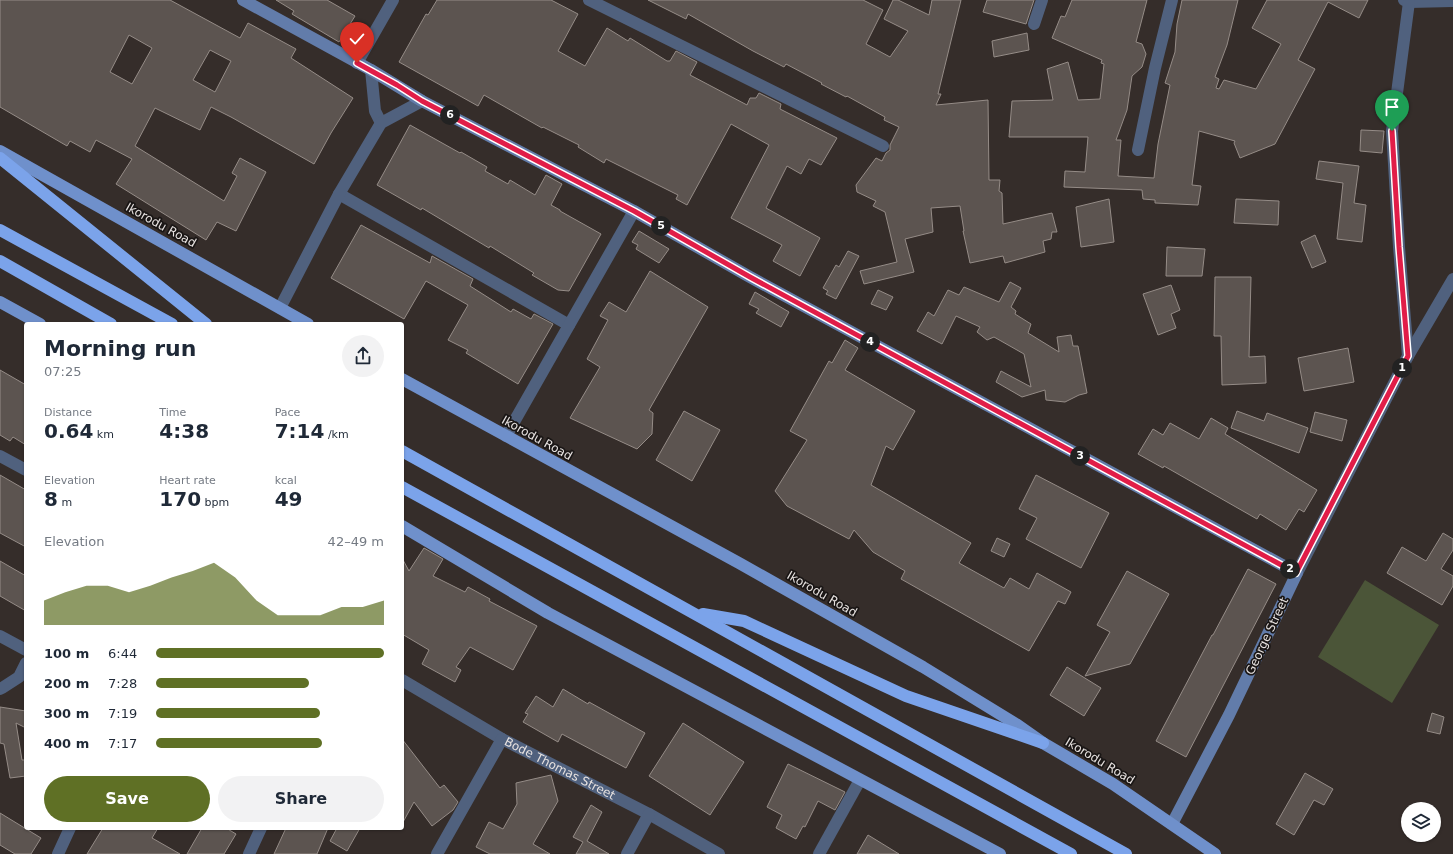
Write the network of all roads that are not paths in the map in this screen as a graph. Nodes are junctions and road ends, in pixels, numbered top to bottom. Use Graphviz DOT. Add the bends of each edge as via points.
graph roads {
  1 [pos="243,0"];
  2 [pos="393,0"];
  3 [pos="589,0"];
  4 [pos="1042,0"];
  5 [pos="1172,0"];
  6 [pos="1407,1"];
  7 [pos="1453,1"];
  8 [pos="1034,24"];
  9 [pos="357,63"];
  10 [pos="371,70"];
  11 [pos="422,101"];
  12 [pos="381,123"];
  13 [pos="883,146"];
  14 [pos="1138,150"];
  15 [pos="0,151"];
  16 [pos="0,158"];
  17 [pos="339,194"];
  18 [pos="634,211"];
  19 [pos="0,230"];
  20 [pos="0,262"];
  21 [pos="1453,279"];
  22 [pos="0,302"];
  23 [pos="280,308"];
  24 [pos="36,322"];
  25 [pos="107,322"];
  26 [pos="168,322"];
  27 [pos="204,322"];
  28 [pos="304,322"];
  29 [pos="569,325"];
  30 [pos="1408,356"];
  31 [pos="404,380"];
  32 [pos="506,436"];
  33 [pos="404,452"];
  34 [pos="0,456"];
  35 [pos="24,469"];
  36 [pos="404,488"];
  37 [pos="404,527"];
  38 [pos="1296,573"];
  39 [pos="693,612"];
  40 [pos="0,636"];
  41 [pos="24,649"];
  42 [pos="24,667"];
  43 [pos="404,681"];
  44 [pos="0,689"];
  45 [pos="502,739"];
  46 [pos="1043,743"];
  47 [pos="860,780"];
  48 [pos="649,814"];
  49 [pos="1172,824"];
  50 [pos="69,830"];
  51 [pos="261,830"];
  52 [pos="58,854"];
  53 [pos="249,854"];
  54 [pos="437,854"];
  55 [pos="627,854"];
  56 [pos="719,854"];
  57 [pos="819,854"];
  58 [pos="1000,854"];
  59 [pos="1071,854"];
  60 [pos="1126,854"];
  61 [pos="1215,854"];
  1 -- 9 [label="street"];
  2 -- 9 [label="street"];
  3 -- 13 [label="street"];
  4 -- 8 [label="street"];
  5 -- 14 [label="street"];
  6 -- 7 [label="street"];
  6 -- 30 [label="street" via="1392,131"];
  9 -- 10 [label="street"];
  10 -- 11 [label="street"];
  10 -- 12 [label="street" via="375,111"];
  11 -- 12 [label="street"];
  11 -- 18 [label="street"];
  12 -- 17 [label="street"];
  15 -- 23 [label="main road, Ikorodu Road"];
  16 -- 27 [label="highway"];
  17 -- 23 [label="street"];
  17 -- 29 [label="street"];
  18 -- 29 [label="street"];
  18 -- 38 [label="street" via="750,277"];
  19 -- 26 [label="highway"];
  20 -- 25 [label="highway"];
  21 -- 30 [label="street, George Street"];
  22 -- 24 [label="main road"];
  23 -- 28 [label="main road, Ikorodu Road"];
  29 -- 32 [label="street"];
  30 -- 38 [label="street, George Street"];
  31 -- 32 [label="main road, Ikorodu Road"];
  32 -- 46 [label="main road, Ikorodu Road" via="915,662"];
  33 -- 39 [label="highway"];
  34 -- 35 [label="street"];
  36 -- 59 [label="highway"];
  37 -- 47 [label="main road" via="548,613"];
  38 -- 49 [label="street, George Street" via="1229,715"];
  39 -- 46 [label="highway" via="744,621 906,696"];
  39 -- 60 [label="highway"];
  40 -- 41 [label="street"];
  42 -- 44 [label="street" via="19,677"];
  43 -- 45 [label="street, Bode Thomas Street"];
  45 -- 48 [label="street, Bode Thomas Street"];
  45 -- 54 [label="street"];
  46 -- 49 [label="main road, Ikorodu Road" via="1113,784"];
  47 -- 57 [label="street"];
  47 -- 58 [label="main road"];
  48 -- 55 [label="street"];
  48 -- 56 [label="street, Bode Thomas Street"];
  49 -- 61 [label="main road, Ikorodu Road"];
  50 -- 52 [label="street"];
  51 -- 53 [label="street"];
}
